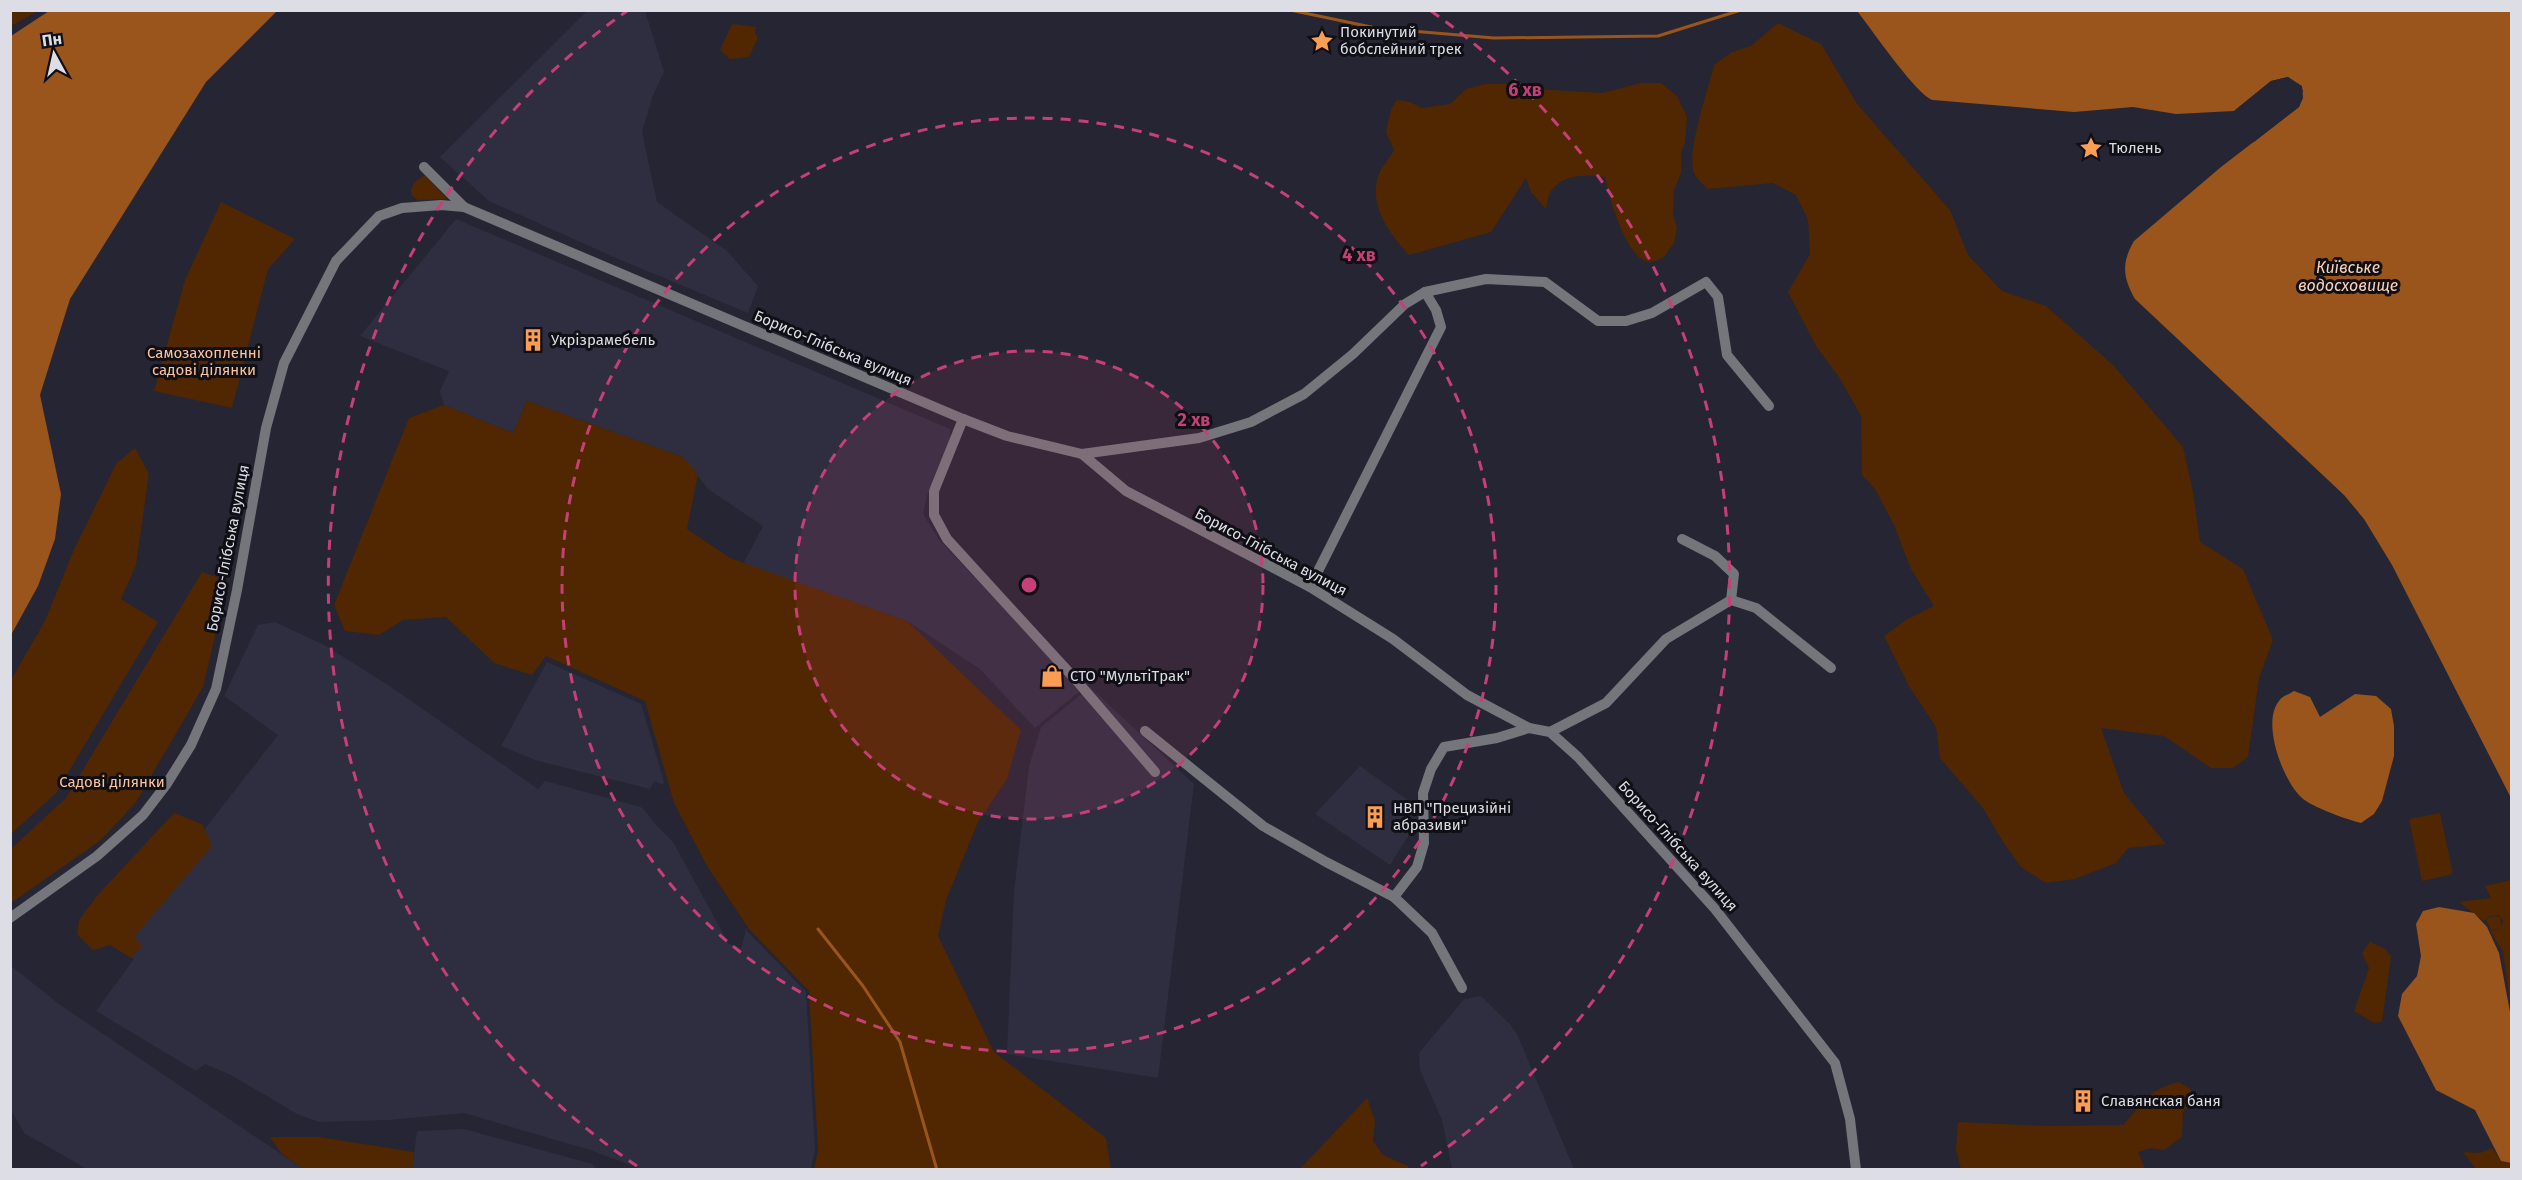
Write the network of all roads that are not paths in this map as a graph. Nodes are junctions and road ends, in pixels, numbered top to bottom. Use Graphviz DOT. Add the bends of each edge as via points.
graph roads {
  1 [pos="424,167"];
  2 [pos="464,207"];
  3 [pos="1425,292"];
  4 [pos="1768,406"];
  5 [pos="963,419"];
  6 [pos="1082,454"];
  7 [pos="1683,539"];
  8 [pos="1310,587"];
  9 [pos="1731,600"];
  10 [pos="1831,668"];
  11 [pos="1529,728"];
  12 [pos="1145,730"];
  13 [pos="1550,732"];
  14 [pos="1155,772"];
  15 [pos="1394,897"];
  16 [pos="10,918"];
  17 [pos="1462,988"];
  18 [pos="1856,1170"];
  1 -- 2 [label="street, Борисо-Глібська вулиця"];
  2 -- 5 [label="street, Борисо-Глібська вулиця"];
  2 -- 16 [label="street, Борисо-Глібська вулиця" via="402,208 379,216 336,261 284,363 266,428 216,689 191,745 143,815 97,856"];
  3 -- 4 [label="street" via="1486,279 1545,282 1598,321 1626,321 1652,313 1706,282 1718,297 1726,355"];
  3 -- 6 [label="street" via="1405,304 1304,394 1251,422 1199,438"];
  3 -- 8 [label="street" via="1441,327"];
  5 -- 6 [label="street, Борисо-Глібська вулиця" via="1007,436"];
  5 -- 14 [label="street" via="934,491 934,515 947,538"];
  6 -- 8 [label="street, Борисо-Глібська вулиця" via="1126,491"];
  7 -- 9 [label="street" via="1715,556 1734,574"];
  8 -- 11 [label="street, Борисо-Глібська вулиця" via="1393,639 1467,695"];
  9 -- 10 [label="street" via="1756,608"];
  9 -- 13 [label="street" via="1666,639 1606,703"];
  11 -- 13 [label="street, Борисо-Глібська вулиця"];
  11 -- 15 [label="street" via="1444,747 1431,768 1423,793 1424,843 1417,867"];
  12 -- 15 [label="street" via="1263,826"];
  13 -- 18 [label="street, Борисо-Глібська вулиця" via="1578,757 1715,909 1835,1063 1850,1119"];
  15 -- 17 [label="street" via="1432,933"];
}
